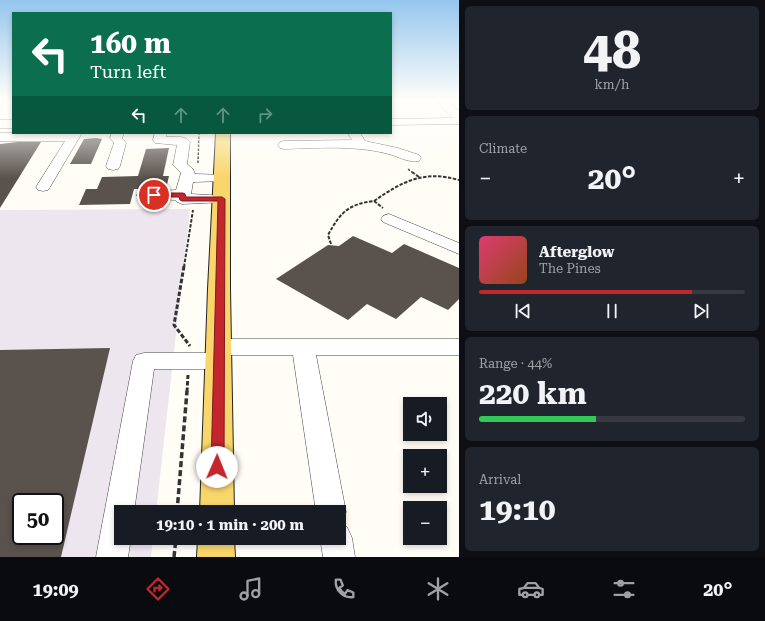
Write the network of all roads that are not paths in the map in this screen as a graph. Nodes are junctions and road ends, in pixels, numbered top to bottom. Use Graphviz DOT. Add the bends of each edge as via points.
graph roads {
  1 [pos="118,134"];
  2 [pos="161,134"];
  3 [pos="223,134"];
  4 [pos="74,135"];
  5 [pos="0,137"];
  6 [pos="357,138"];
  7 [pos="284,145"];
  8 [pos="414,158"];
  9 [pos="113,166"];
  10 [pos="192,178"];
  11 [pos="43,187"];
  12 [pos="222,189"];
  13 [pos="144,195"];
  14 [pos="189,197"];
  15 [pos="389,220"];
  16 [pos="459,249"];
  17 [pos="303,347"];
  18 [pos="459,348"];
  19 [pos="219,354"];
  20 [pos="217,505"];
  21 [pos="330,505"];
  22 [pos="216,545"];
  23 [pos="337,545"];
  24 [pos="112,557"];
  25 [pos="216,557"];
  26 [pos="339,557"];
  1 -- 9 [label="street" via="116,138 120,143"];
  2 -- 10 [label="street" via="159,140 184,142 180,165"];
  3 -- 12 [label="main road"];
  4 -- 5 [label="street"];
  4 -- 11 [label="street"];
  6 -- 7 [label="street"];
  6 -- 8 [label="street"];
  10 -- 12 [label="street"];
  10 -- 14 [label="street"];
  12 -- 14 [label="street"];
  12 -- 19 [label="main road"];
  13 -- 14 [label="street"];
  15 -- 16 [label="street"];
  17 -- 18 [label="street"];
  17 -- 19 [label="street"];
  17 -- 21 [label="street"];
  19 -- 20 [label="main road"];
  19 -- 24 [label="street" via="189,361 144,361"];
  22 -- 25 [label="main road"];
  23 -- 26 [label="street"];
}
